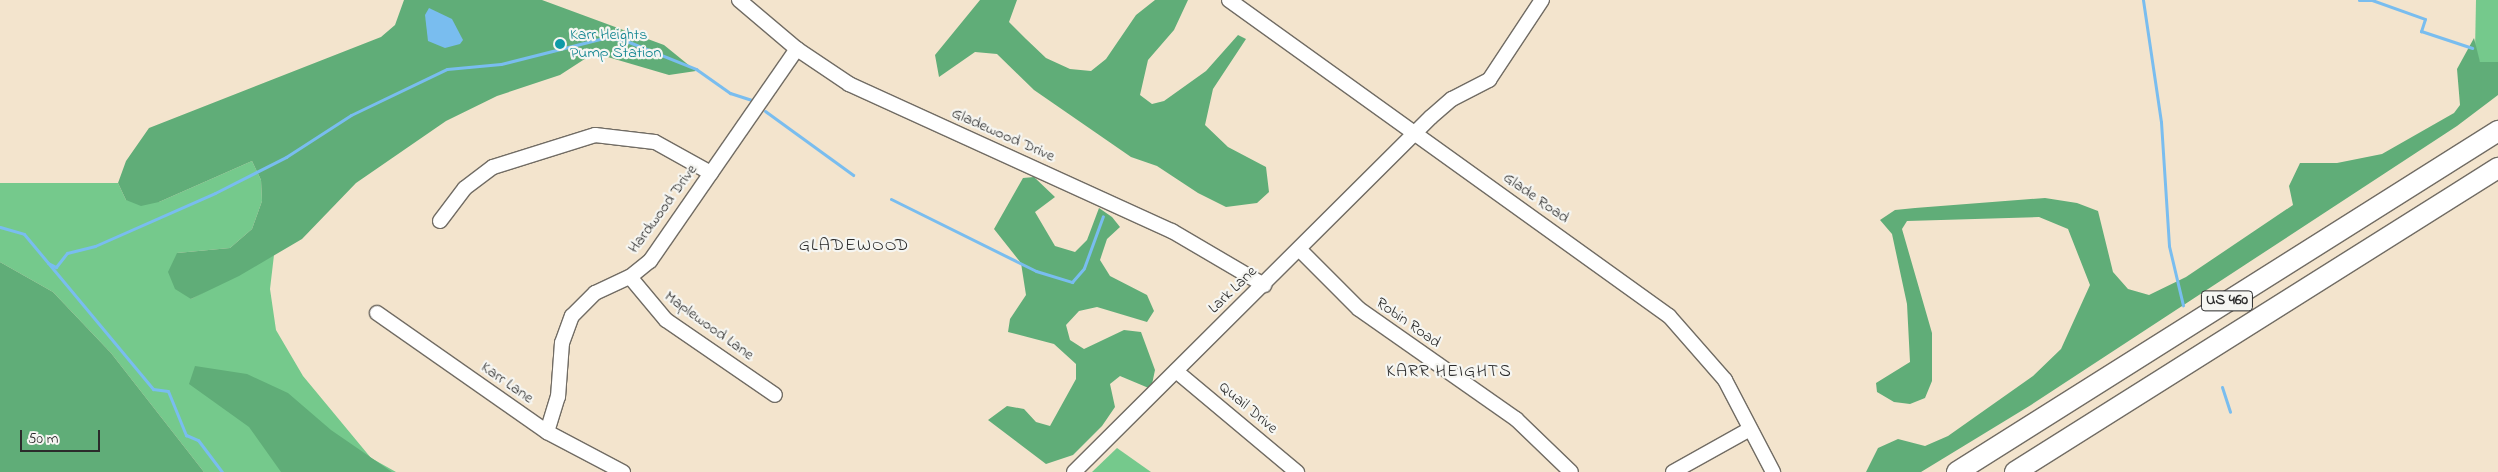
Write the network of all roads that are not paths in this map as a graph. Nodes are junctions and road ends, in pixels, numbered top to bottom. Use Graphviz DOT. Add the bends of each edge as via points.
graph roads {
  1 [pos="739,0"];
  2 [pos="1228,0"];
  3 [pos="1542,0"];
  4 [pos="797,49"];
  5 [pos="2498,131"];
  6 [pos="1417,135"];
  7 [pos="2498,168"];
  8 [pos="711,173"];
  9 [pos="440,221"];
  10 [pos="1300,250"];
  11 [pos="630,277"];
  12 [pos="1264,285"];
  13 [pos="377,313"];
  14 [pos="1176,371"];
  15 [pos="775,395"];
  16 [pos="1750,429"];
  17 [pos="547,432"];
  18 [pos="623,472"];
  19 [pos="1074,472"];
  20 [pos="1297,472"];
  21 [pos="1572,472"];
  22 [pos="1673,472"];
  23 [pos="1773,472"];
  24 [pos="1957,472"];
  25 [pos="2015,472"];
  1 -- 4 [label="street, Gladewood Drive"];
  2 -- 6 [label="street, Glade Road"];
  3 -- 6 [label="street, Lark Lane" via="1489,80 1452,99"];
  4 -- 8 [label="street, Hardwood Drive"];
  4 -- 12 [label="street, Gladewood Drive" via="849,84 1172,232"];
  5 -- 24 [label="highway, US 460"];
  6 -- 10 [label="street, Lark Lane"];
  6 -- 16 [label="street, Glade Road" via="1669,316 1713,362"];
  7 -- 25 [label="highway, US 460"];
  8 -- 9 [label="street" via="655,142 594,135 493,167 465,188"];
  8 -- 11 [label="street, Hardwood Drive" via="650,261"];
  10 -- 12 [label="street, Lark Lane"];
  10 -- 21 [label="street, Robin Road" via="1359,309 1524,425"];
  11 -- 15 [label="street, Maplewood Lane" via="666,320"];
  11 -- 17 [label="street, Hardwood Drive" via="595,292 572,316 562,343 558,397"];
  12 -- 14 [label="street, Lark Lane"];
  13 -- 17 [label="street, Karr Lane"];
  14 -- 19 [label="street, Lark Lane"];
  14 -- 20 [label="street, Quail Drive"];
  16 -- 22 [label="street"];
  16 -- 23 [label="street, Glade Road"];
  17 -- 18 [label="street, Karr Lane"];
}
